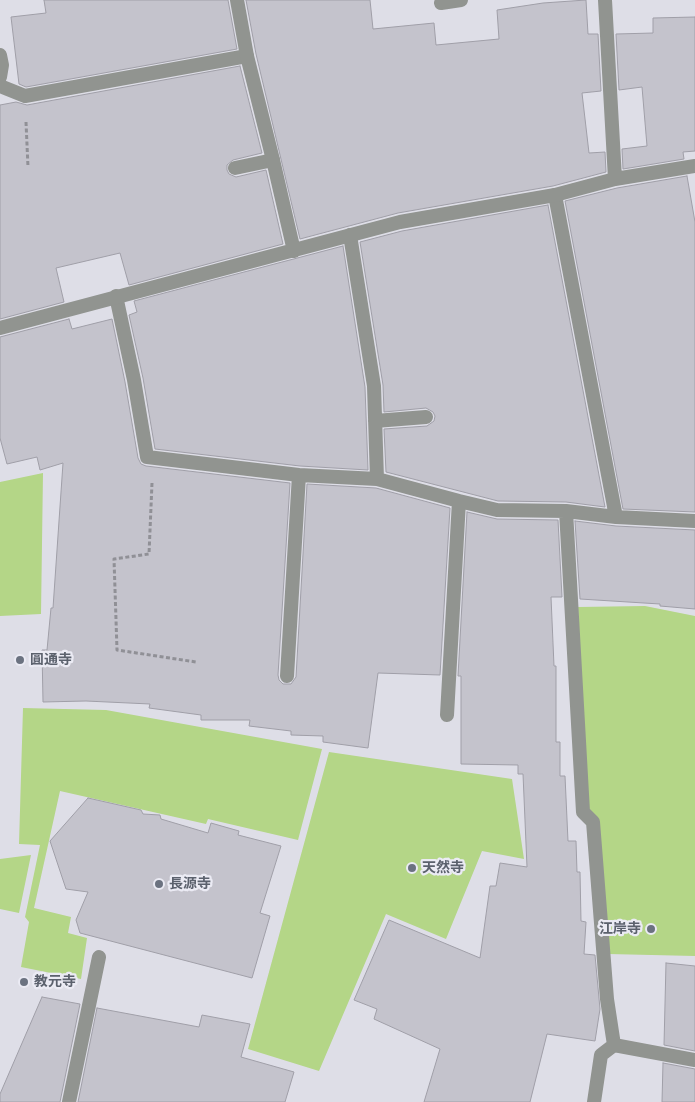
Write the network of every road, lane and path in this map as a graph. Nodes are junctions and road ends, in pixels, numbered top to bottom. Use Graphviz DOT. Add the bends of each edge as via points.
graph roads {
  1 [pos="237,0"];
  2 [pos="461,0"];
  3 [pos="605,0"];
  4 [pos="441,3"];
  5 [pos="0,55"];
  6 [pos="247,56"];
  7 [pos="0,77"];
  8 [pos="0,86"];
  9 [pos="25,96"];
  10 [pos="273,160"];
  11 [pos="695,166"];
  12 [pos="28,167"];
  13 [pos="235,168"];
  14 [pos="614,179"];
  15 [pos="555,195"];
  16 [pos="350,235"];
  17 [pos="294,250"];
  18 [pos="116,296"];
  19 [pos="0,328"];
  20 [pos="426,417"];
  21 [pos="375,421"];
  22 [pos="153,458"];
  23 [pos="299,475"];
  24 [pos="378,479"];
  25 [pos="459,502"];
  26 [pos="566,511"];
  27 [pos="616,517"];
  28 [pos="695,520"];
  29 [pos="196,662"];
  30 [pos="287,676"];
  31 [pos="447,715"];
  32 [pos="99,957"];
  33 [pos="614,1045"];
  34 [pos="695,1060"];
  35 [pos="69,1102"];
  36 [pos="594,1102"];
  1 -- 6 [label="street"];
  2 -- 4 [label="street"];
  3 -- 14 [label="street"];
  5 -- 7 [label="street"];
  6 -- 9 [label="street"];
  6 -- 10 [label="street"];
  8 -- 9 [label="street"];
  9 -- 12 [label="path"];
  10 -- 13 [label="street"];
  10 -- 17 [label="street"];
  11 -- 14 [label="street"];
  14 -- 15 [label="street"];
  15 -- 16 [label="street" via="400,222"];
  15 -- 27 [label="street"];
  16 -- 17 [label="street"];
  16 -- 21 [label="street" via="374,386"];
  17 -- 18 [label="street"];
  18 -- 19 [label="street"];
  18 -- 22 [label="street" via="147,457"];
  20 -- 21 [label="street"];
  21 -- 24 [label="street"];
  22 -- 23 [label="street"];
  22 -- 29 [label="path" via="149,554 114,559 117,650"];
  23 -- 24 [label="street"];
  23 -- 30 [label="street"];
  24 -- 25 [label="street"];
  25 -- 26 [label="street" via="497,510"];
  25 -- 31 [label="street"];
  26 -- 27 [label="street"];
  26 -- 33 [label="street" via="583,812 593,822 607,999"];
  27 -- 28 [label="street"];
  32 -- 35 [label="street"];
  33 -- 34 [label="street"];
  33 -- 36 [label="street" via="601,1055"];
}
